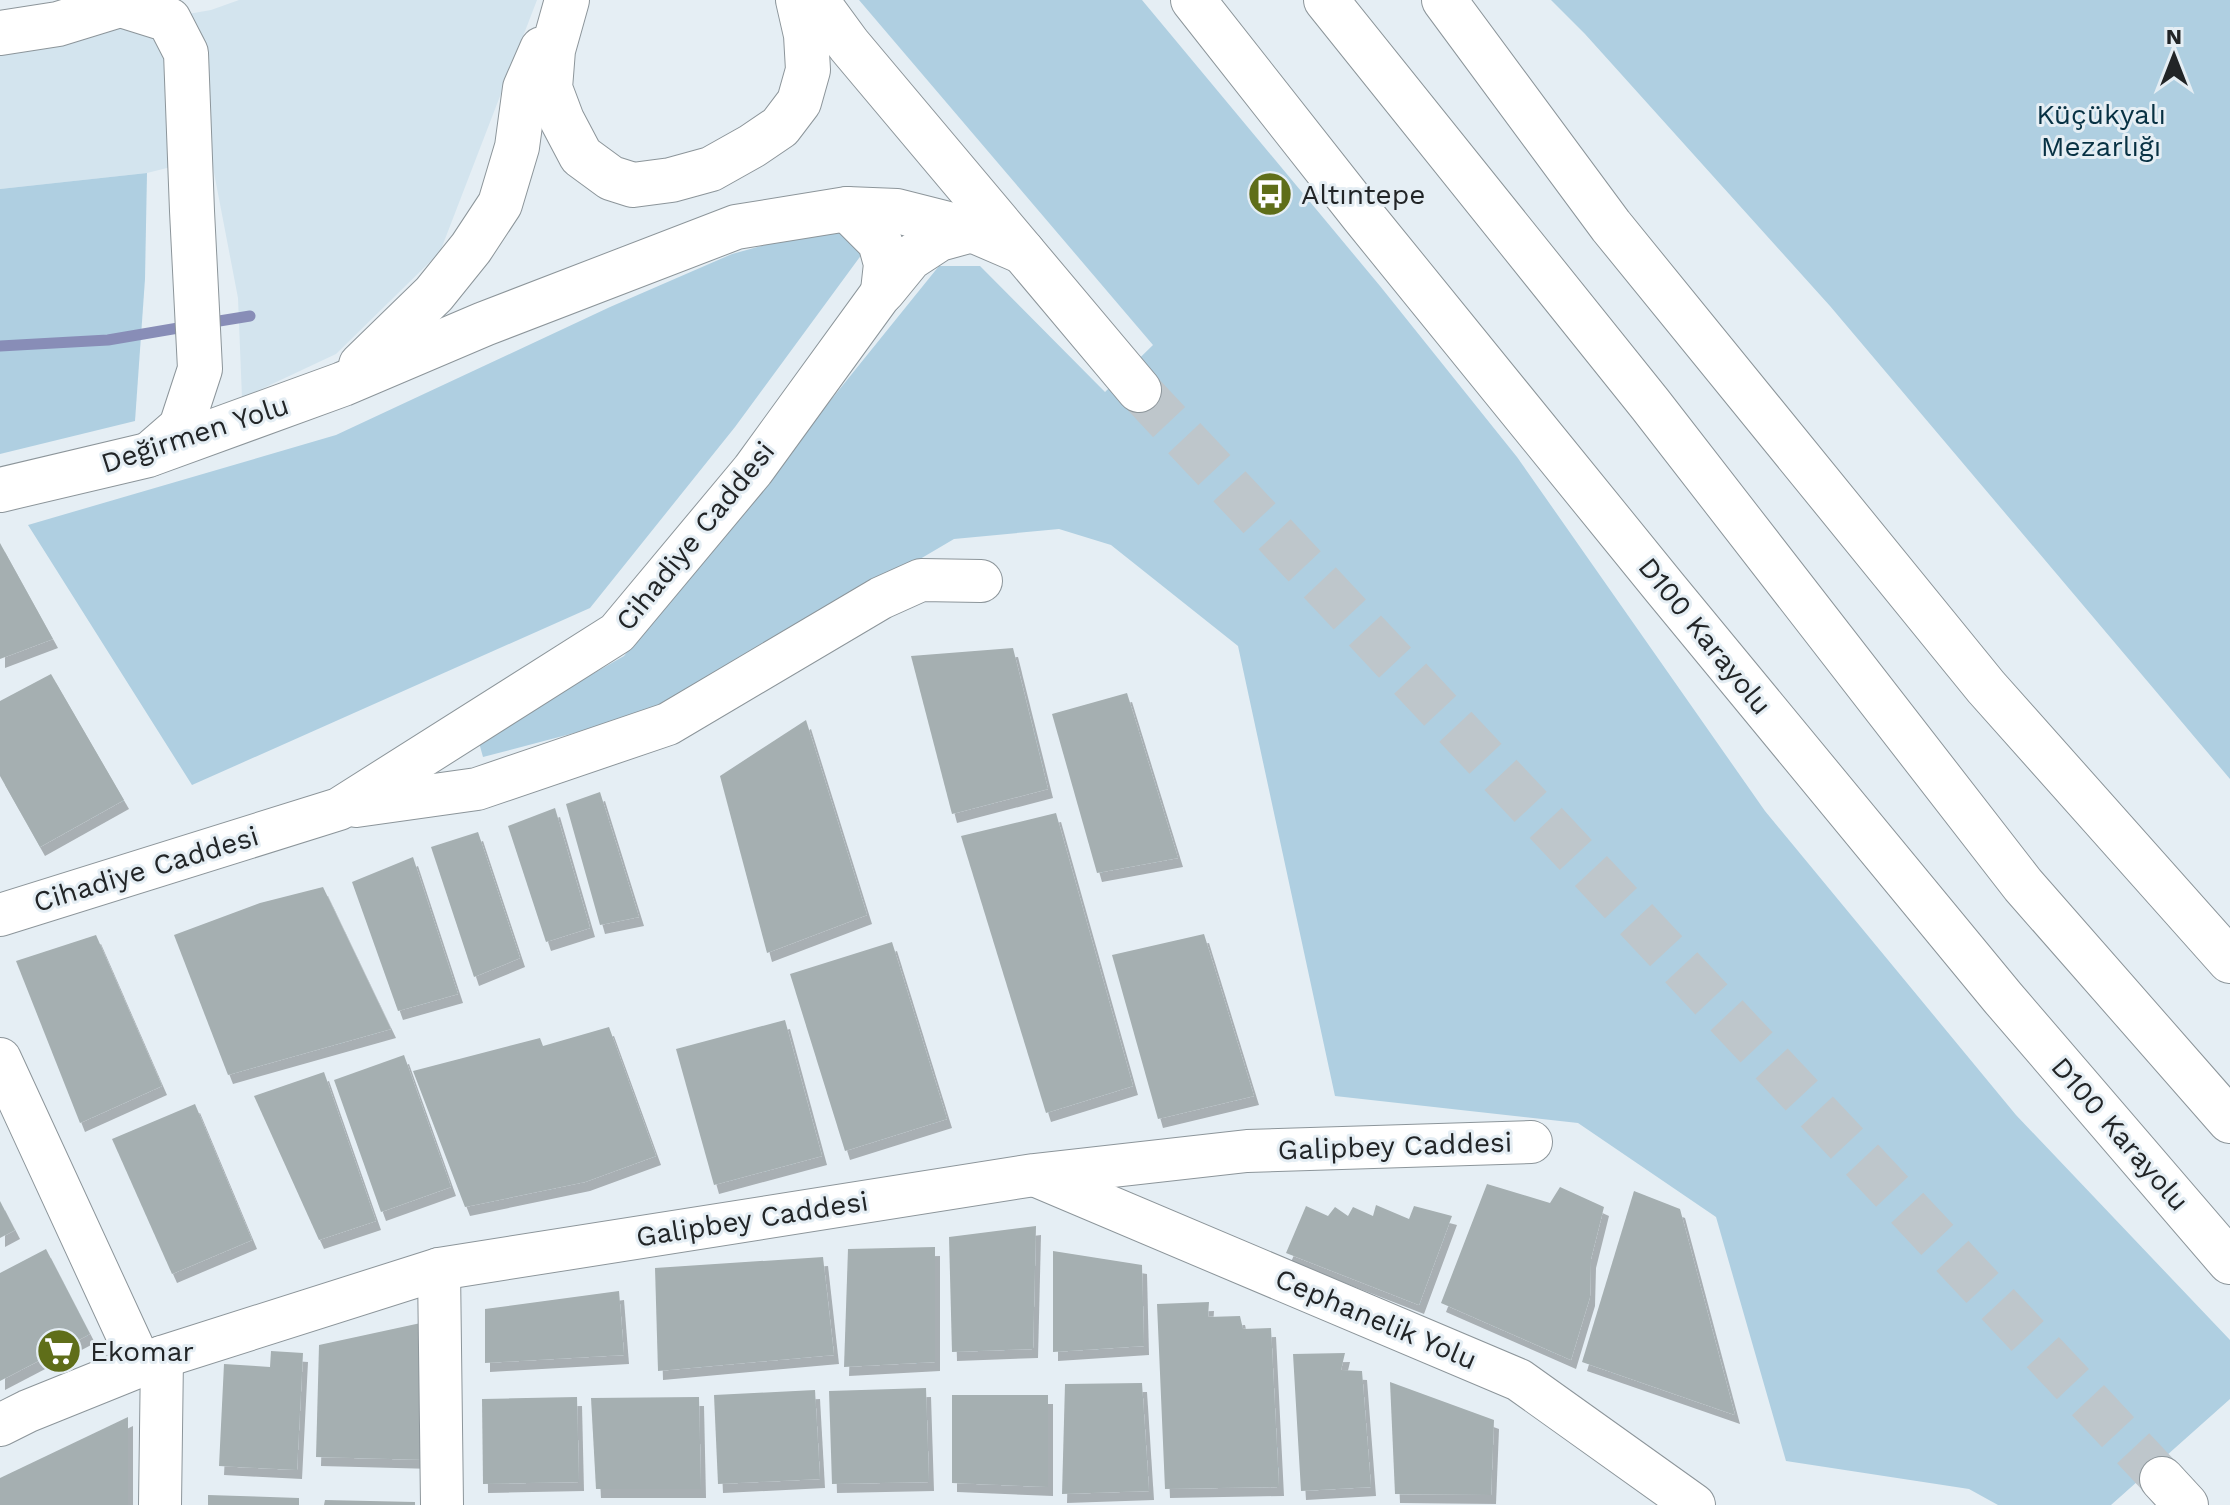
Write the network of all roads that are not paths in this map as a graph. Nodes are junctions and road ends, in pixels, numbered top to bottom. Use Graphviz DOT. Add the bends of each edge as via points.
graph roads {
  1 [pos="565,0"];
  2 [pos="798,0"];
  3 [pos="816,0"];
  4 [pos="1193,0"];
  5 [pos="1326,0"];
  6 [pos="1444,0"];
  7 [pos="1469,0"];
  8 [pos="128,2"];
  9 [pos="0,33"];
  10 [pos="847,209"];
  11 [pos="1611,226"];
  12 [pos="972,230"];
  13 [pos="1023,252"];
  14 [pos="883,291"];
  15 [pos="343,384"];
  16 [pos="1139,390"];
  17 [pos="148,455"];
  18 [pos="0,490"];
  19 [pos="981,581"];
  20 [pos="339,809"];
  21 [pos="0,915"];
  22 [pos="2230,961"];
  23 [pos="0,1059"];
  24 [pos="2230,1121"];
  25 [pos="1531,1142"];
  26 [pos="1034,1175"];
  27 [pos="2230,1262"];
  28 [pos="439,1269"];
  29 [pos="152,1361"];
  30 [pos="0,1425"];
  31 [pos="160,1505"];
  32 [pos="442,1505"];
  33 [pos="1694,1505"];
  1 -- 2 [label="main road" via="550,88 581,156 611,178 633,185 711,169 780,127 799,102 808,70"];
  1 -- 15 [label="main road" via="525,88 517,147 500,204 434,294"];
  3 -- 13 [label="main road"];
  4 -- 27 [label="main road, D100 Karayolu" via="1674,600 2003,998"];
  5 -- 24 [label="main road" via="1650,404 2023,885"];
  6 -- 11 [label="main road"];
  7 -- 11 [label="main road"];
  8 -- 9 [label="main road" via="58,24"];
  8 -- 17 [label="main road" via="169,20 186,53 200,369 181,427"];
  10 -- 12 [label="main road, Değirmen Yolu" via="897,211"];
  10 -- 14 [label="main road" via="880,242 886,264"];
  10 -- 15 [label="main road, Değirmen Yolu" via="736,227"];
  11 -- 22 [label="main road" via="1986,687"];
  12 -- 13 [label="main road, Değirmen Yolu"];
  12 -- 14 [label="main road" via="939,239 910,258"];
  13 -- 16 [label="main road"];
  14 -- 20 [label="street, Cihadiye Caddesi" via="753,470 617,633"];
  15 -- 17 [label="main road, Değirmen Yolu"];
  17 -- 18 [label="main road, Değirmen Yolu"];
  19 -- 20 [label="street, Cihadiye Caddesi" via="921,580 881,598 668,724 477,789"];
  20 -- 21 [label="street, Cihadiye Caddesi"];
  23 -- 29 [label="street"];
  25 -- 26 [label="street, Galipbey Caddesi" via="1247,1151"];
  26 -- 28 [label="street, Galipbey Caddesi"];
  26 -- 33 [label="street, Cephanelik Yolu" via="1519,1380"];
  28 -- 29 [label="street, Galipbey Caddesi"];
  28 -- 32 [label="street"];
  29 -- 30 [label="street, Galipbey Caddesi"];
  29 -- 31 [label="street"];
}
